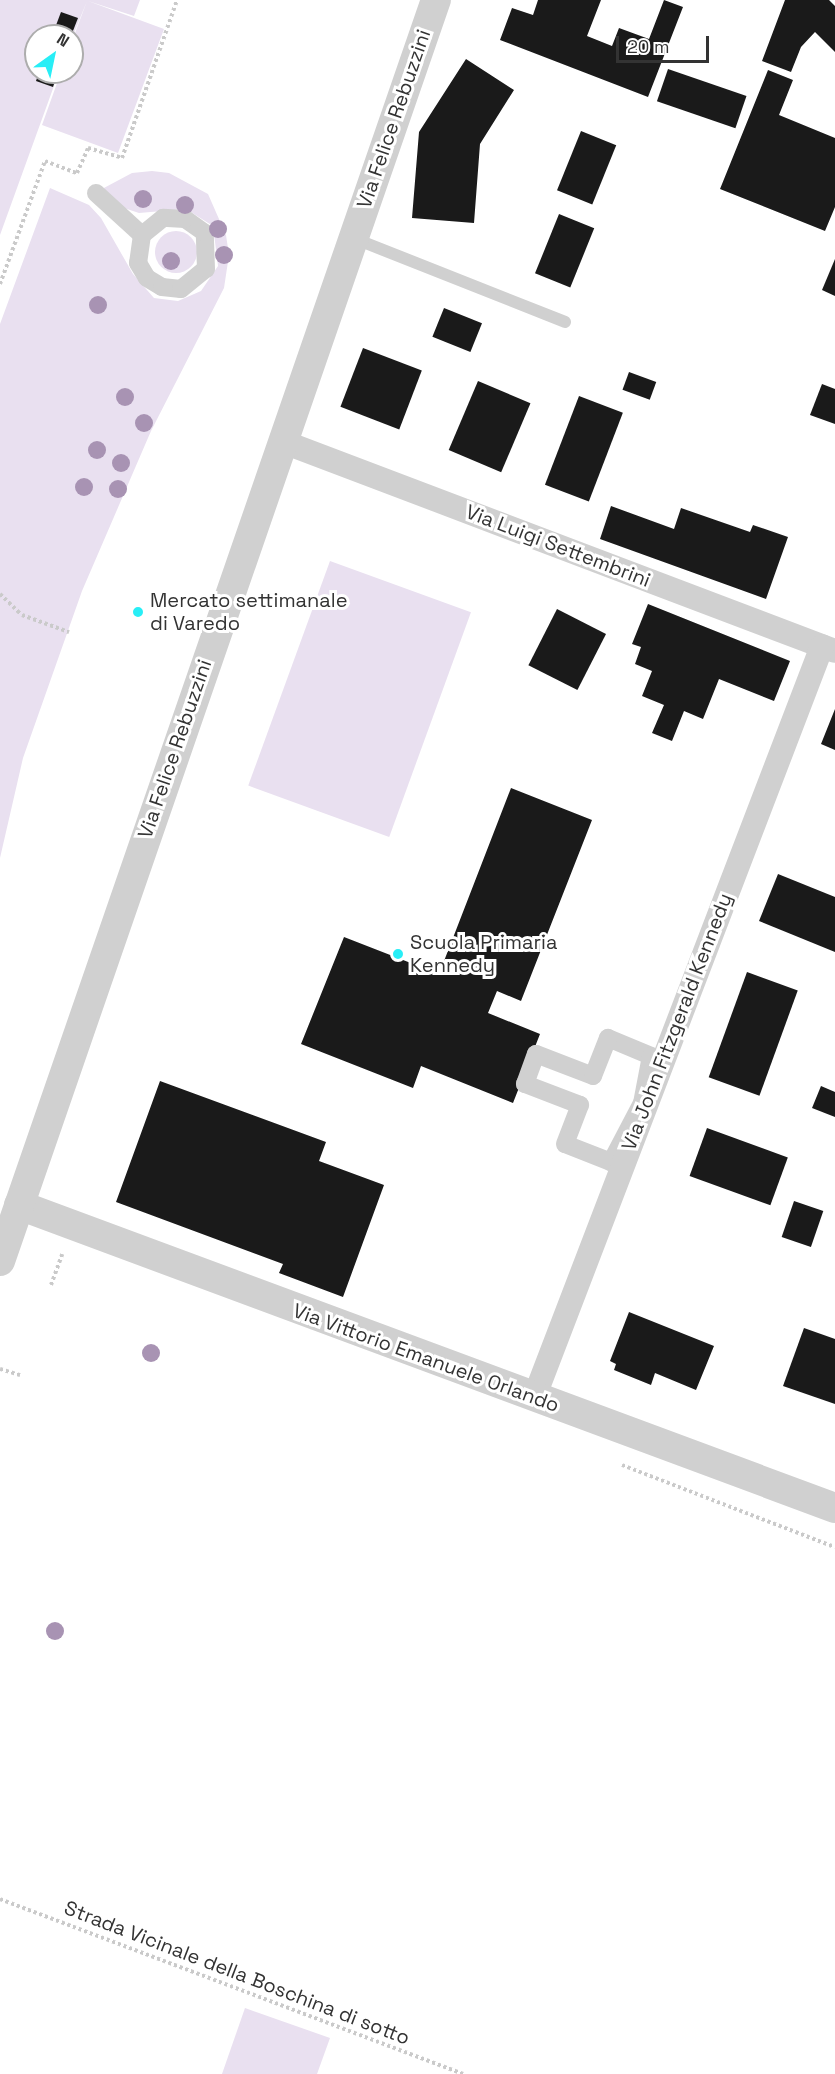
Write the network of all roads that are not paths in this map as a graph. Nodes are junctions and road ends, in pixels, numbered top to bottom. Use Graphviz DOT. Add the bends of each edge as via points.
graph roads {
  1 [pos="436,0"];
  2 [pos="96,193"];
  3 [pos="142,235"];
  4 [pos="352,237"];
  5 [pos="565,322"];
  6 [pos="281,441"];
  7 [pos="828,649"];
  8 [pos="525,1084"];
  9 [pos="19,1205"];
  10 [pos="0,1261"];
  11 [pos="534,1398"];
  12 [pos="835,1508"];
  1 -- 4 [label="street, Via Felice Rebuzzini"];
  2 -- 3 [label="street"];
  3 -- 3 [label="street" via="138,263 147,278 162,287 191,285 206,269 205,233 185,219 163,218"];
  4 -- 5 [label="lane"];
  4 -- 6 [label="street, Via Felice Rebuzzini"];
  6 -- 7 [label="street, Via Luigi Settembrini"];
  6 -- 9 [label="street, Via Felice Rebuzzini"];
  7 -- 11 [label="street, Via John Fitzgerald Kennedy"];
  8 -- 8 [label="street" via="580,1105 565,1144 611,1162 642,1103 651,1056 608,1038 593,1076 536,1054"];
  9 -- 10 [label="street, Via Felice Rebuzzini"];
  9 -- 11 [label="street, Via Vittorio Emanuele Orlando"];
  11 -- 12 [label="street, Via Vittorio Emanuele Orlando"];
}
